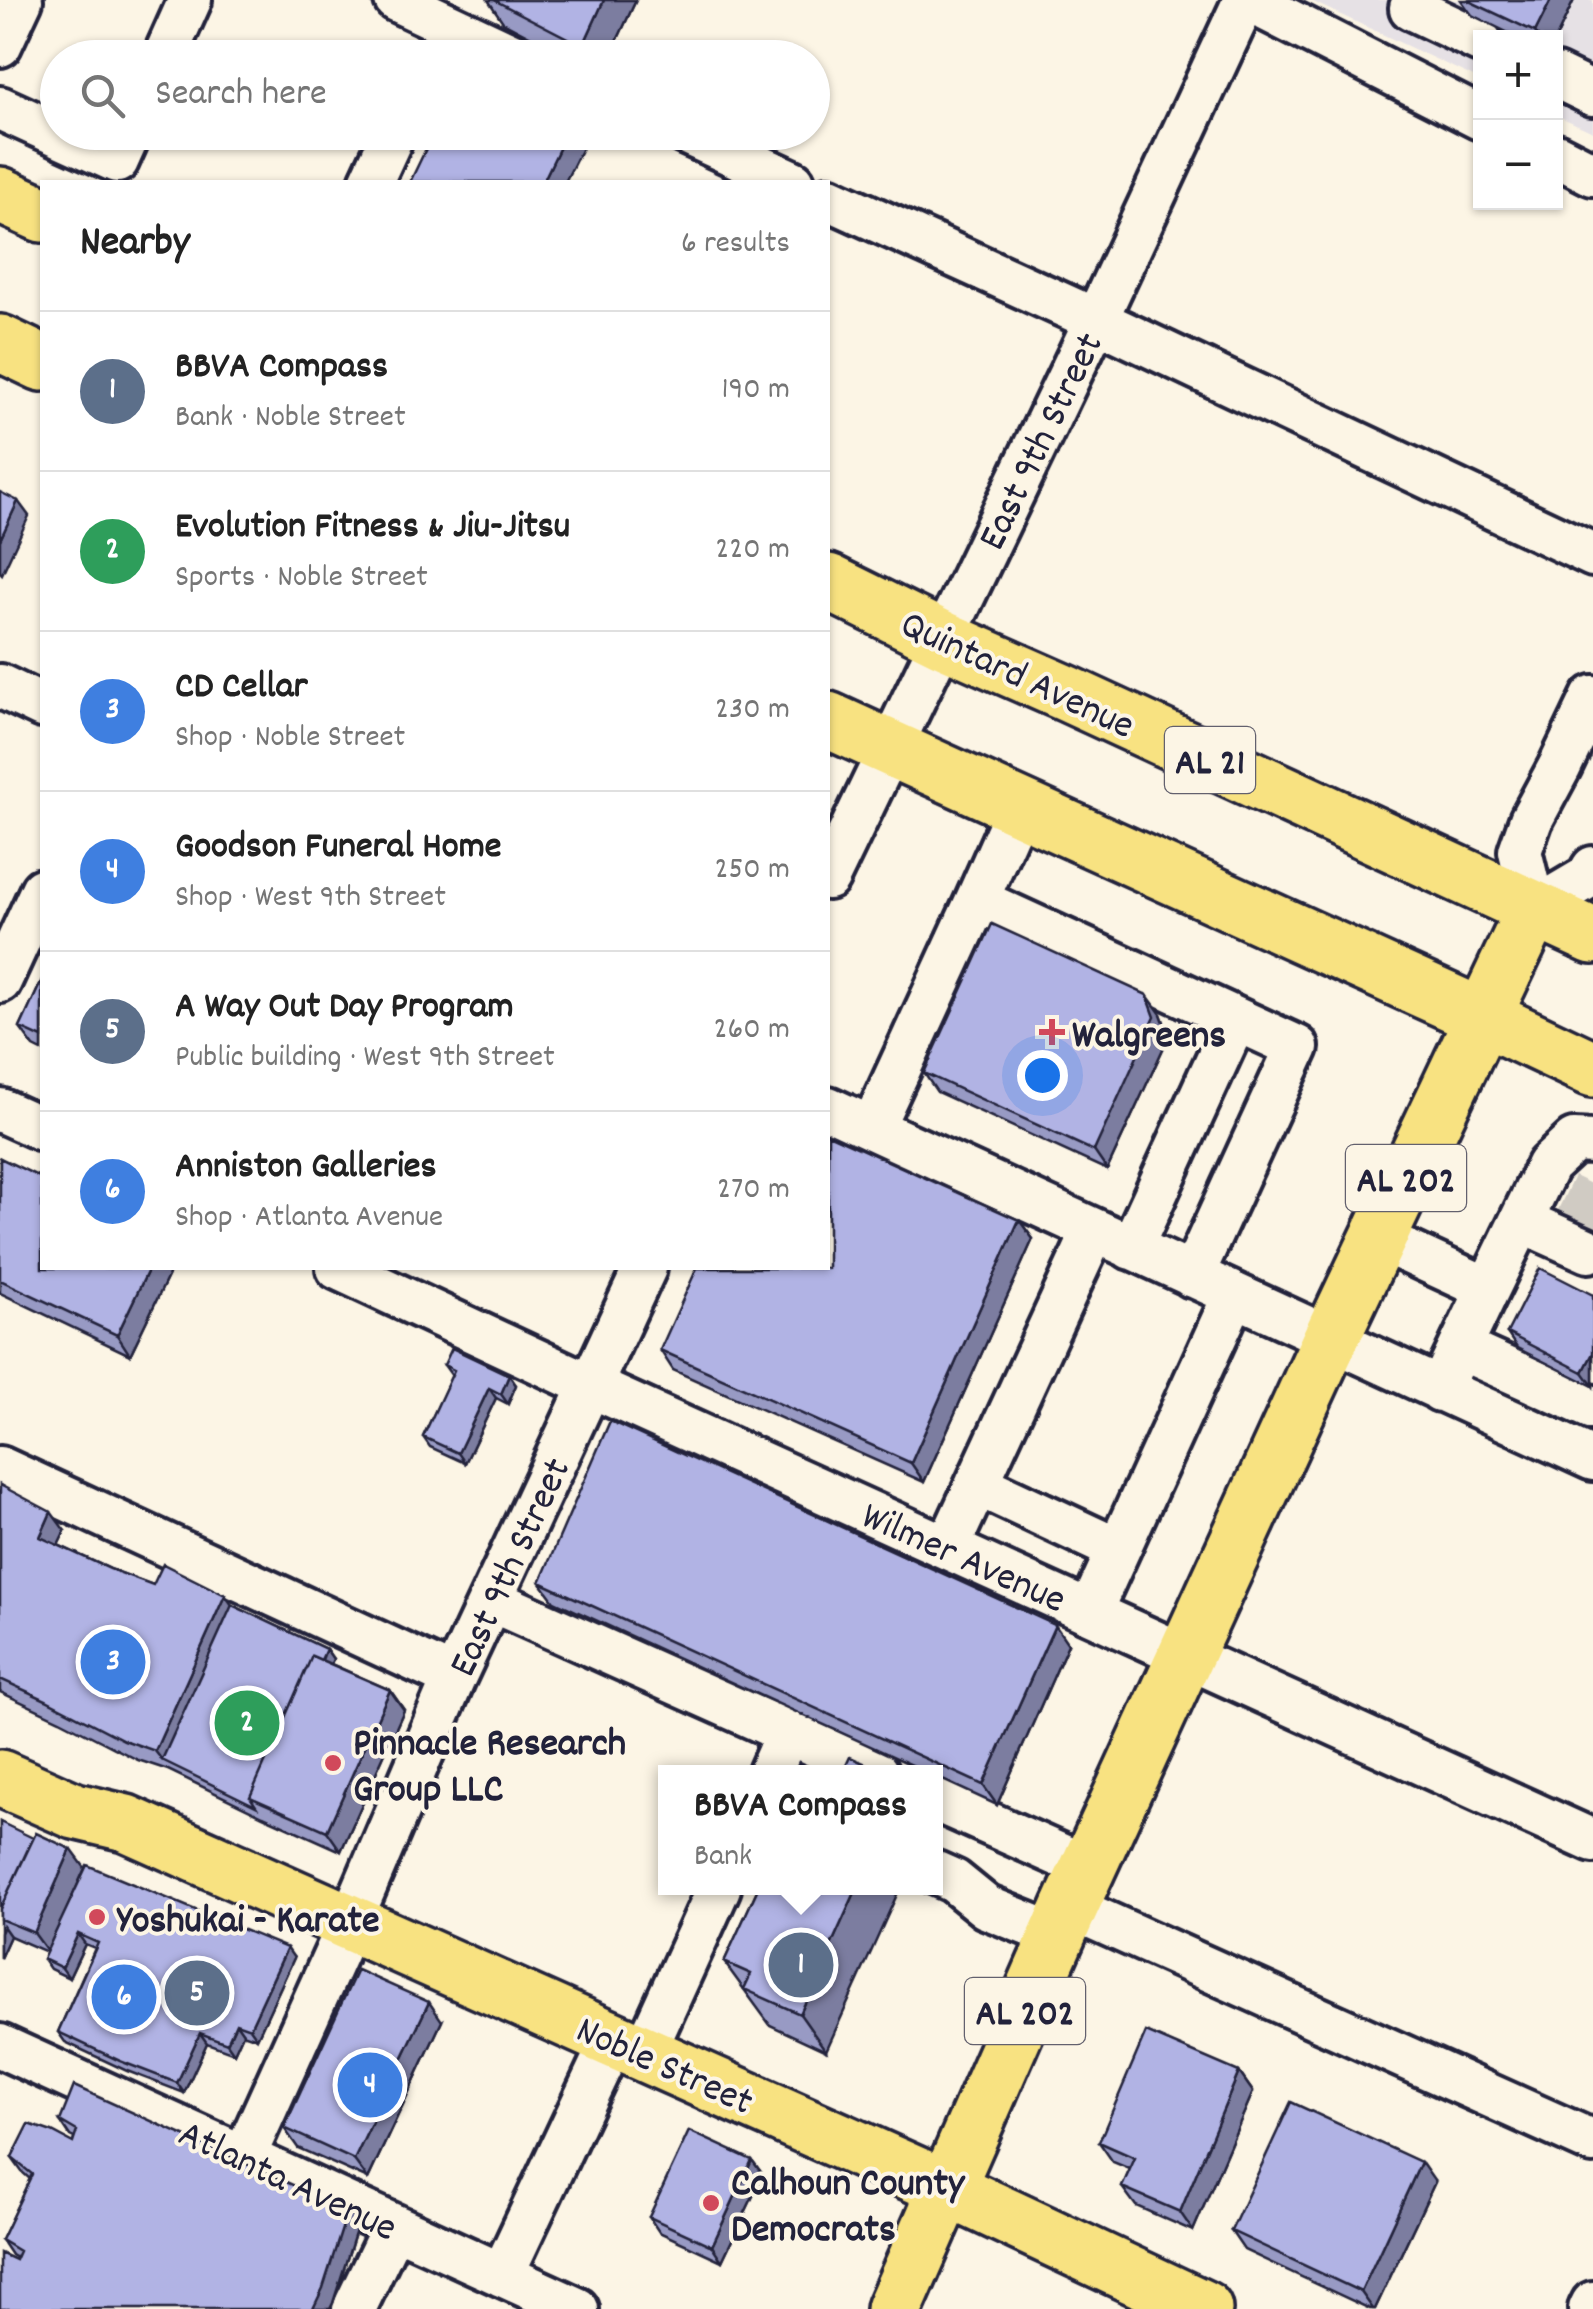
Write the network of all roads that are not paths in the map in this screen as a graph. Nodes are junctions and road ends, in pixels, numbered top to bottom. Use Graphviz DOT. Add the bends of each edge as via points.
graph roads {
  1 [pos="21,0"];
  2 [pos="190,0"];
  3 [pos="396,0"];
  4 [pos="1246,0"];
  5 [pos="1415,0"];
  6 [pos="443,27"];
  7 [pos="1473,38"];
  8 [pos="172,40"];
  9 [pos="475,40"];
  10 [pos="0,44"];
  11 [pos="1563,79"];
  12 [pos="1593,94"];
  13 [pos="0,108"];
  14 [pos="1473,114"];
  15 [pos="40,126"];
  16 [pos="94,150"];
  17 [pos="122,150"];
  18 [pos="385,150"];
  19 [pos="724,150"];
  20 [pos="1563,159"];
  21 [pos="1593,174"];
  22 [pos="371,180"];
  23 [pos="790,180"];
  24 [pos="0,194"];
  25 [pos="830,199"];
  26 [pos="40,213"];
  27 [pos="1096,320"];
  28 [pos="0,343"];
  29 [pos="40,362"];
  30 [pos="1593,555"];
  31 [pos="830,583"];
  32 [pos="943,640"];
  33 [pos="0,686"];
  34 [pos="1593,697"];
  35 [pos="40,705"];
  36 [pos="830,721"];
  37 [pos="889,748"];
  38 [pos="1018,808"];
  39 [pos="1593,868"];
  40 [pos="830,874"];
  41 [pos="40,894"];
  42 [pos="976,900"];
  43 [pos="1534,909"];
  44 [pos="1593,936"];
  45 [pos="0,981"];
  46 [pos="1483,1017"];
  47 [pos="1236,1019"];
  48 [pos="1593,1069"];
  49 [pos="830,1109"];
  50 [pos="0,1110"];
  51 [pos="872,1128"];
  52 [pos="40,1129"];
  53 [pos="1593,1142"];
  54 [pos="1522,1221"];
  55 [pos="1378,1238"];
  56 [pos="1577,1238"];
  57 [pos="1113,1240"];
  58 [pos="342,1270"];
  59 [pos="644,1270"];
  60 [pos="1192,1276"];
  61 [pos="1488,1289"];
  62 [pos="1234,1296"];
  63 [pos="1330,1340"];
  64 [pos="1460,1348"];
  65 [pos="590,1386"];
  66 [pos="1440,1390"];
  67 [pos="1593,1408"];
  68 [pos="1593,1459"];
  69 [pos="0,1468"];
  70 [pos="977,1484"];
  71 [pos="948,1548"];
  72 [pos="1118,1550"];
  73 [pos="491,1600"];
  74 [pos="1090,1612"];
  75 [pos="1186,1656"];
  76 [pos="454,1678"];
  77 [pos="792,1723"];
  78 [pos="0,1750"];
  79 [pos="773,1765"];
  80 [pos="864,1765"];
  81 [pos="0,1778"];
  82 [pos="943,1805"];
  83 [pos="126,1823"];
  84 [pos="1593,1841"];
  85 [pos="943,1876"];
  86 [pos="715,1895"];
  87 [pos="1072,1904"];
  88 [pos="350,1922"];
  89 [pos="0,2046"];
  90 [pos="628,2046"];
  91 [pos="1593,2142"];
  92 [pos="244,2158"];
  93 [pos="948,2190"];
  94 [pos="394,2226"];
  95 [pos="502,2275"];
  96 [pos="354,2309"];
  97 [pos="577,2309"];
  98 [pos="894,2309"];
  99 [pos="1204,2309"];
  1 -- 10 [label="street"];
  2 -- 8 [label="street"];
  3 -- 6 [label="street"];
  4 -- 14 [label="street"];
  4 -- 27 [label="street, East 9th Street"];
  5 -- 7 [label="street" via="1411,8"];
  6 -- 9 [label="street"];
  11 -- 12 [label="street"];
  13 -- 15 [label="street"];
  16 -- 17 [label="street" via="117,160"];
  18 -- 22 [label="street"];
  19 -- 23 [label="street"];
  20 -- 21 [label="street"];
  24 -- 26 [label="main road"];
  25 -- 27 [label="street"];
  27 -- 30 [label="street"];
  27 -- 32 [label="street, East 9th Street"];
  28 -- 29 [label="main road"];
  31 -- 32 [label="main road, Quintard Avenue / AL 21"];
  32 -- 37 [label="street, East 9th Street"];
  32 -- 43 [label="main road, Quintard Avenue / AL 21"];
  33 -- 35 [label="street"];
  34 -- 43 [label="street" via="1520,851"];
  36 -- 37 [label="main road"];
  37 -- 38 [label="main road"];
  37 -- 40 [label="street, East 9th Street"];
  38 -- 42 [label="street"];
  38 -- 46 [label="main road"];
  39 -- 43 [label="street"];
  41 -- 45 [label="street"];
  42 -- 47 [label="street"];
  42 -- 51 [label="street"];
  43 -- 44 [label="main road, Quintard Avenue / AL 21"];
  43 -- 46 [label="main road, AL 202"];
  46 -- 48 [label="main road"];
  46 -- 55 [label="main road, AL 202"];
  47 -- 57 [label="street"];
  47 -- 60 [label="street" via="1297,1046"];
  49 -- 51 [label="street"];
  50 -- 52 [label="street"];
  51 -- 57 [label="street"];
  53 -- 54 [label="street" via="1574,1140 1548,1165"];
  54 -- 56 [label="street"];
  54 -- 61 [label="street"];
  55 -- 61 [label="street"];
  55 -- 63 [label="main road, AL 202"];
  57 -- 60 [label="street"];
  57 -- 70 [label="street"];
  58 -- 65 [label="street, Wilmer Avenue"];
  59 -- 65 [label="street, East 9th Street"];
  60 -- 62 [label="street"];
  61 -- 64 [label="street"];
  62 -- 63 [label="street"];
  62 -- 72 [label="street"];
  63 -- 66 [label="street"];
  63 -- 75 [label="main road, AL 202"];
  64 -- 66 [label="street"];
  64 -- 67 [label="street"];
  65 -- 71 [label="street, Wilmer Avenue"];
  65 -- 73 [label="street, East 9th Street"];
  66 -- 68 [label="street"];
  69 -- 76 [label="street"];
  70 -- 71 [label="street"];
  70 -- 72 [label="street"];
  71 -- 74 [label="street, Wilmer Avenue"];
  72 -- 74 [label="street"];
  73 -- 76 [label="street, East 9th Street"];
  73 -- 77 [label="street"];
  74 -- 75 [label="street, Wilmer Avenue"];
  75 -- 84 [label="street, Wilmer Avenue"];
  75 -- 87 [label="main road, AL 202"];
  76 -- 88 [label="street, East 9th Street"];
  77 -- 79 [label="street"];
  77 -- 80 [label="street"];
  78 -- 83 [label="main road, Noble Street" via="89,1791"];
  81 -- 83 [label="main road, Noble Street" via="75,1811"];
  82 -- 87 [label="street"];
  83 -- 88 [label="main road, Noble Street"];
  85 -- 87 [label="street" via="986,1907"];
  86 -- 90 [label="street"];
  87 -- 91 [label="street"];
  87 -- 93 [label="main road, AL 202"];
  88 -- 90 [label="main road, Noble Street"];
  88 -- 92 [label="street, East 9th Street"];
  89 -- 92 [label="street, Atlanta Avenue"];
  90 -- 93 [label="main road, Noble Street"];
  90 -- 95 [label="street"];
  92 -- 94 [label="street, Atlanta Avenue"];
  93 -- 98 [label="main road, AL 202"];
  93 -- 99 [label="main road, Noble Street"];
  94 -- 95 [label="street, Atlanta Avenue"];
  94 -- 96 [label="street"];
  95 -- 97 [label="street, Atlanta Avenue"];
}
